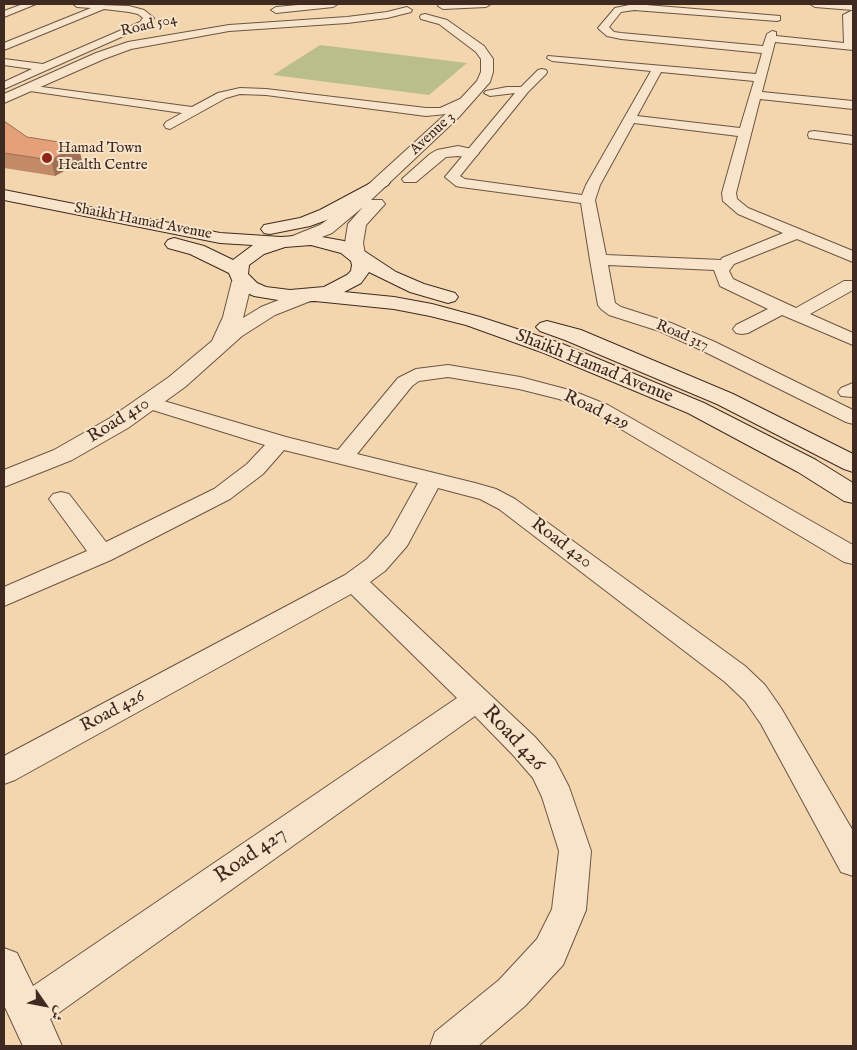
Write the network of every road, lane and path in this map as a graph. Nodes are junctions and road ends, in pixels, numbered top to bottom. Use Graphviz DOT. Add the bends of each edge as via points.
graph roads {
  1 [pos="31,4"];
  2 [pos="77,4"];
  3 [pos="333,4"];
  4 [pos="486,4"];
  5 [pos="781,4"];
  6 [pos="815,4"];
  7 [pos="104,6"];
  8 [pos="853,7"];
  9 [pos="417,9"];
  10 [pos="447,11"];
  11 [pos="853,13"];
  12 [pos="4,14"];
  13 [pos="777,18"];
  14 [pos="281,24"];
  15 [pos="770,45"];
  16 [pos="851,46"];
  17 [pos="4,47"];
  18 [pos="498,50"];
  19 [pos="552,58"];
  20 [pos="4,62"];
  21 [pos="46,68"];
  22 [pos="658,68"];
  23 [pos="542,72"];
  24 [pos="761,78"];
  25 [pos="496,84"];
  26 [pos="4,86"];
  27 [pos="27,88"];
  28 [pos="524,90"];
  29 [pos="756,95"];
  30 [pos="4,99"];
  31 [pos="469,99"];
  32 [pos="853,105"];
  33 [pos="194,111"];
  34 [pos="426,112"];
  35 [pos="630,119"];
  36 [pos="170,125"];
  37 [pos="441,126"];
  38 [pos="746,133"];
  39 [pos="814,135"];
  40 [pos="853,140"];
  41 [pos="471,152"];
  42 [pos="388,185"];
  43 [pos="4,195"];
  44 [pos="588,200"];
  45 [pos="4,208"];
  46 [pos="185,232"];
  47 [pos="796,234"];
  48 [pos="290,241"];
  49 [pos="358,256"];
  50 [pos="853,256"];
  51 [pos="598,260"];
  52 [pos="724,265"];
  53 [pos="240,276"];
  54 [pos="850,285"];
  55 [pos="311,295"];
  56 [pos="789,311"];
  57 [pos="742,329"];
  58 [pos="853,340"];
  59 [pos="221,343"];
  60 [pos="150,403"];
  61 [pos="853,418"];
  62 [pos="279,442"];
  63 [pos="344,456"];
  64 [pos="853,464"];
  65 [pos="4,479"];
  66 [pos="432,479"];
  67 [pos="853,495"];
  68 [pos="61,499"];
  69 [pos="102,554"];
  70 [pos="853,556"];
  71 [pos="354,582"];
  72 [pos="4,597"];
  73 [pos="476,700"];
  74 [pos="4,771"];
  75 [pos="852,853"];
  76 [pos="4,966"];
  77 [pos="26,1012"];
  78 [pos="43,1046"];
  79 [pos="449,1046"];
  1 -- 12 [label="street"];
  2 -- 7 [label="street"];
  3 -- 14 [label="street" via="272,8"];
  4 -- 10 [label="street"];
  5 -- 13 [label="street"];
  6 -- 8 [label="street"];
  7 -- 17 [label="street"];
  7 -- 21 [label="street" via="136,10 150,18"];
  9 -- 10 [label="street, Road 504"];
  9 -- 14 [label="street, Road 504" via="376,17"];
  9 -- 31 [label="street, Avenue 3" via="456,30 480,49 487,59 483,82"];
  10 -- 18 [label="street"];
  11 -- 16 [label="street" via="848,15"];
  13 -- 15 [label="street"];
  13 -- 15 [label="street" via="713,17 628,7 616,11 603,28 620,36"];
  14 -- 27 [label="street, Road 504" via="198,32 128,46"];
  15 -- 16 [label="street"];
  15 -- 24 [label="street"];
  19 -- 22 [label="street"];
  20 -- 21 [label="street"];
  21 -- 26 [label="street"];
  22 -- 24 [label="street"];
  22 -- 35 [label="street"];
  23 -- 28 [label="street"];
  24 -- 29 [label="street"];
  25 -- 28 [label="street" via="508,90"];
  25 -- 42 [label="street, Avenue 3" via="468,117"];
  27 -- 30 [label="street, Road 504"];
  27 -- 33 [label="street"];
  28 -- 41 [label="street"];
  29 -- 32 [label="street"];
  29 -- 38 [label="street"];
  31 -- 34 [label="street" via="442,111"];
  31 -- 37 [label="street, Avenue 3"];
  33 -- 34 [label="street" via="222,95 250,91"];
  33 -- 36 [label="street"];
  34 -- 37 [label="street" via="438,117"];
  35 -- 38 [label="street"];
  35 -- 44 [label="street"];
  37 -- 42 [label="street, Avenue 3"];
  38 -- 47 [label="street" via="729,193 730,201 743,211"];
  39 -- 40 [label="street"];
  41 -- 42 [label="street" via="442,153 415,176"];
  41 -- 44 [label="street" via="452,174 456,181"];
  42 -- 46 [label="street" via="335,210 280,228 236,233"];
  42 -- 48 [label="street, Avenue 3" via="326,229"];
  42 -- 49 [label="street, Avenue 3" via="357,224 354,242"];
  43 -- 46 [label="street, Shaikh Hamad Avenue"];
  44 -- 51 [label="street, Road 317"];
  45 -- 53 [label="street, Shaikh Hamad Avenue" via="197,250"];
  46 -- 48 [label="street, Shaikh Hamad Avenue" via="228,239"];
  47 -- 50 [label="street"];
  47 -- 52 [label="street"];
  48 -- 49 [label="street, Shaikh Hamad Avenue" via="338,244"];
  48 -- 53 [label="street" via="247,256 240,263"];
  49 -- 55 [label="street, Avenue 3" via="362,265 354,280 331,291"];
  49 -- 64 [label="street, Shaikh Hamad Avenue" via="389,276 417,288 573,336 663,372 725,399"];
  51 -- 52 [label="street"];
  51 -- 61 [label="street, Road 317" via="605,302 610,308 693,339"];
  52 -- 56 [label="street" via="720,271 726,282"];
  53 -- 55 [label="street, Shaikh Hamad Avenue" via="250,287 274,295"];
  53 -- 59 [label="street, Road 410" via="233,317"];
  54 -- 56 [label="street"];
  55 -- 59 [label="street, Road 410" via="251,321"];
  55 -- 67 [label="street, Shaikh Hamad Avenue" via="432,310 552,348 696,408 807,466"];
  56 -- 57 [label="street"];
  56 -- 58 [label="street"];
  59 -- 60 [label="street, Road 410"];
  60 -- 62 [label="street, Road 420"];
  60 -- 65 [label="street, Road 410" via="63,455"];
  62 -- 63 [label="street, Road 420"];
  62 -- 69 [label="street" via="255,469 222,494"];
  63 -- 66 [label="street, Road 420"];
  63 -- 70 [label="street, Road 429" via="412,377 448,371 520,383 566,395 601,409"];
  66 -- 71 [label="street, Road 426" via="398,540 376,565"];
  66 -- 75 [label="street, Road 420" via="488,494 507,504 735,674 755,693 771,716"];
  68 -- 69 [label="street"];
  69 -- 72 [label="street"];
  71 -- 73 [label="street, Road 426"];
  71 -- 74 [label="street, Road 426"];
  73 -- 77 [label="street, Road 427"];
  73 -- 79 [label="street, Road 426" via="544,769 558,796 575,851 569,910 550,952 512,993"];
  76 -- 77 [label="street"];
  77 -- 78 [label="street"];
}
